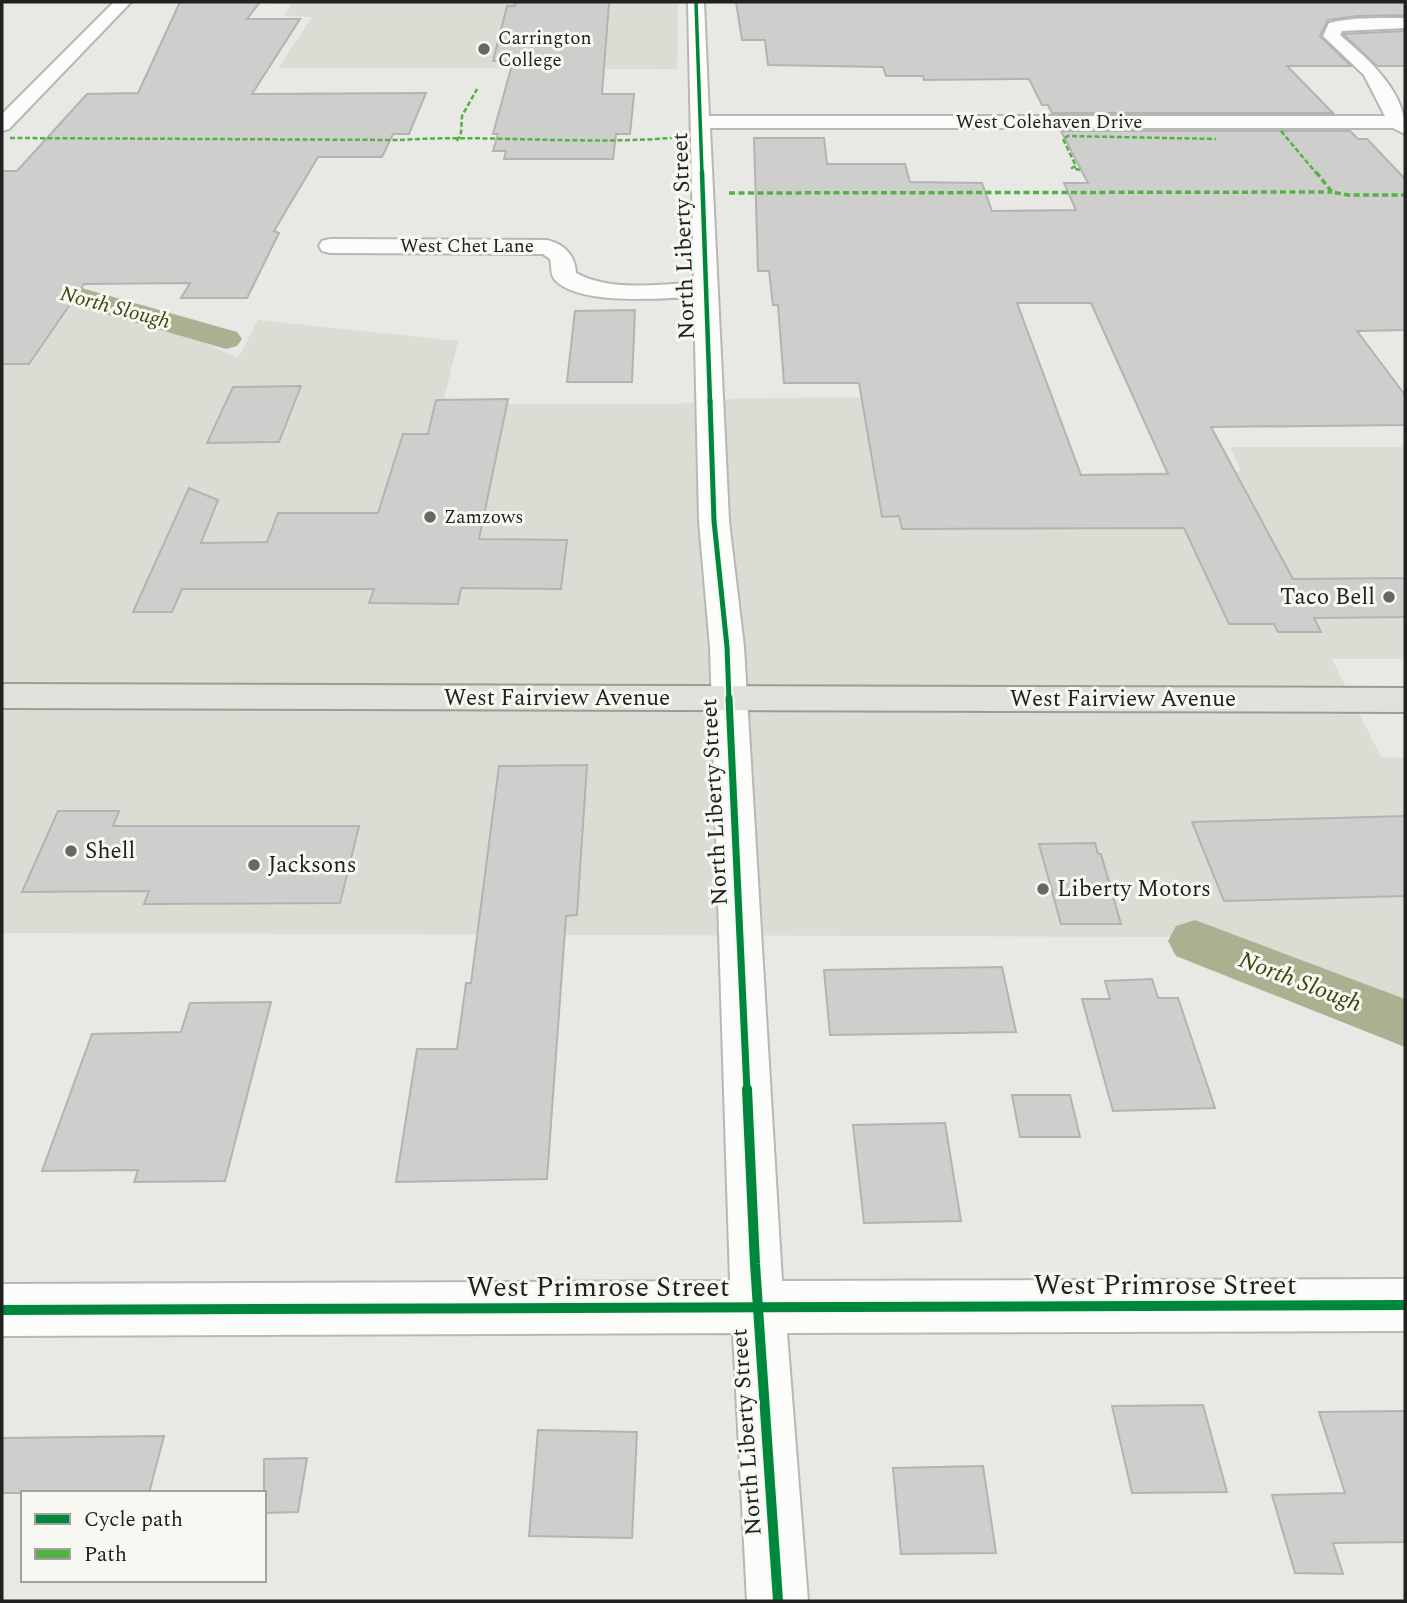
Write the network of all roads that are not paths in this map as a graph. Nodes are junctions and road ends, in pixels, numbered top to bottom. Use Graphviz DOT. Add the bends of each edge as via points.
graph roads {
  1 [pos="123,2"];
  2 [pos="696,2"];
  3 [pos="1405,23"];
  4 [pos="700,122"];
  5 [pos="2,125"];
  6 [pos="1402,125"];
  7 [pos="330,246"];
  8 [pos="706,290"];
  9 [pos="2,696"];
  10 [pos="729,698"];
  11 [pos="1405,700"];
  12 [pos="1405,1305"];
  13 [pos="758,1308"];
  14 [pos="2,1310"];
  15 [pos="778,1601"];
  1 -- 5 [label="street"];
  2 -- 4 [label="street, North Liberty Street"];
  3 -- 6 [label="street" via="1335,27 1331,36 1372,72"];
  4 -- 6 [label="street, West Colehaven Drive"];
  4 -- 8 [label="street, North Liberty Street"];
  7 -- 8 [label="street, West Chet Lane" via="547,247 559,252 565,262 564,276 581,287"];
  8 -- 10 [label="street, North Liberty Street" via="714,521"];
  9 -- 10 [label="main road, West Fairview Avenue"];
  10 -- 11 [label="main road, West Fairview Avenue"];
  10 -- 13 [label="street, North Liberty Street"];
  12 -- 13 [label="street, West Primrose Street"];
  13 -- 14 [label="street, West Primrose Street"];
  13 -- 15 [label="street, North Liberty Street"];
}
